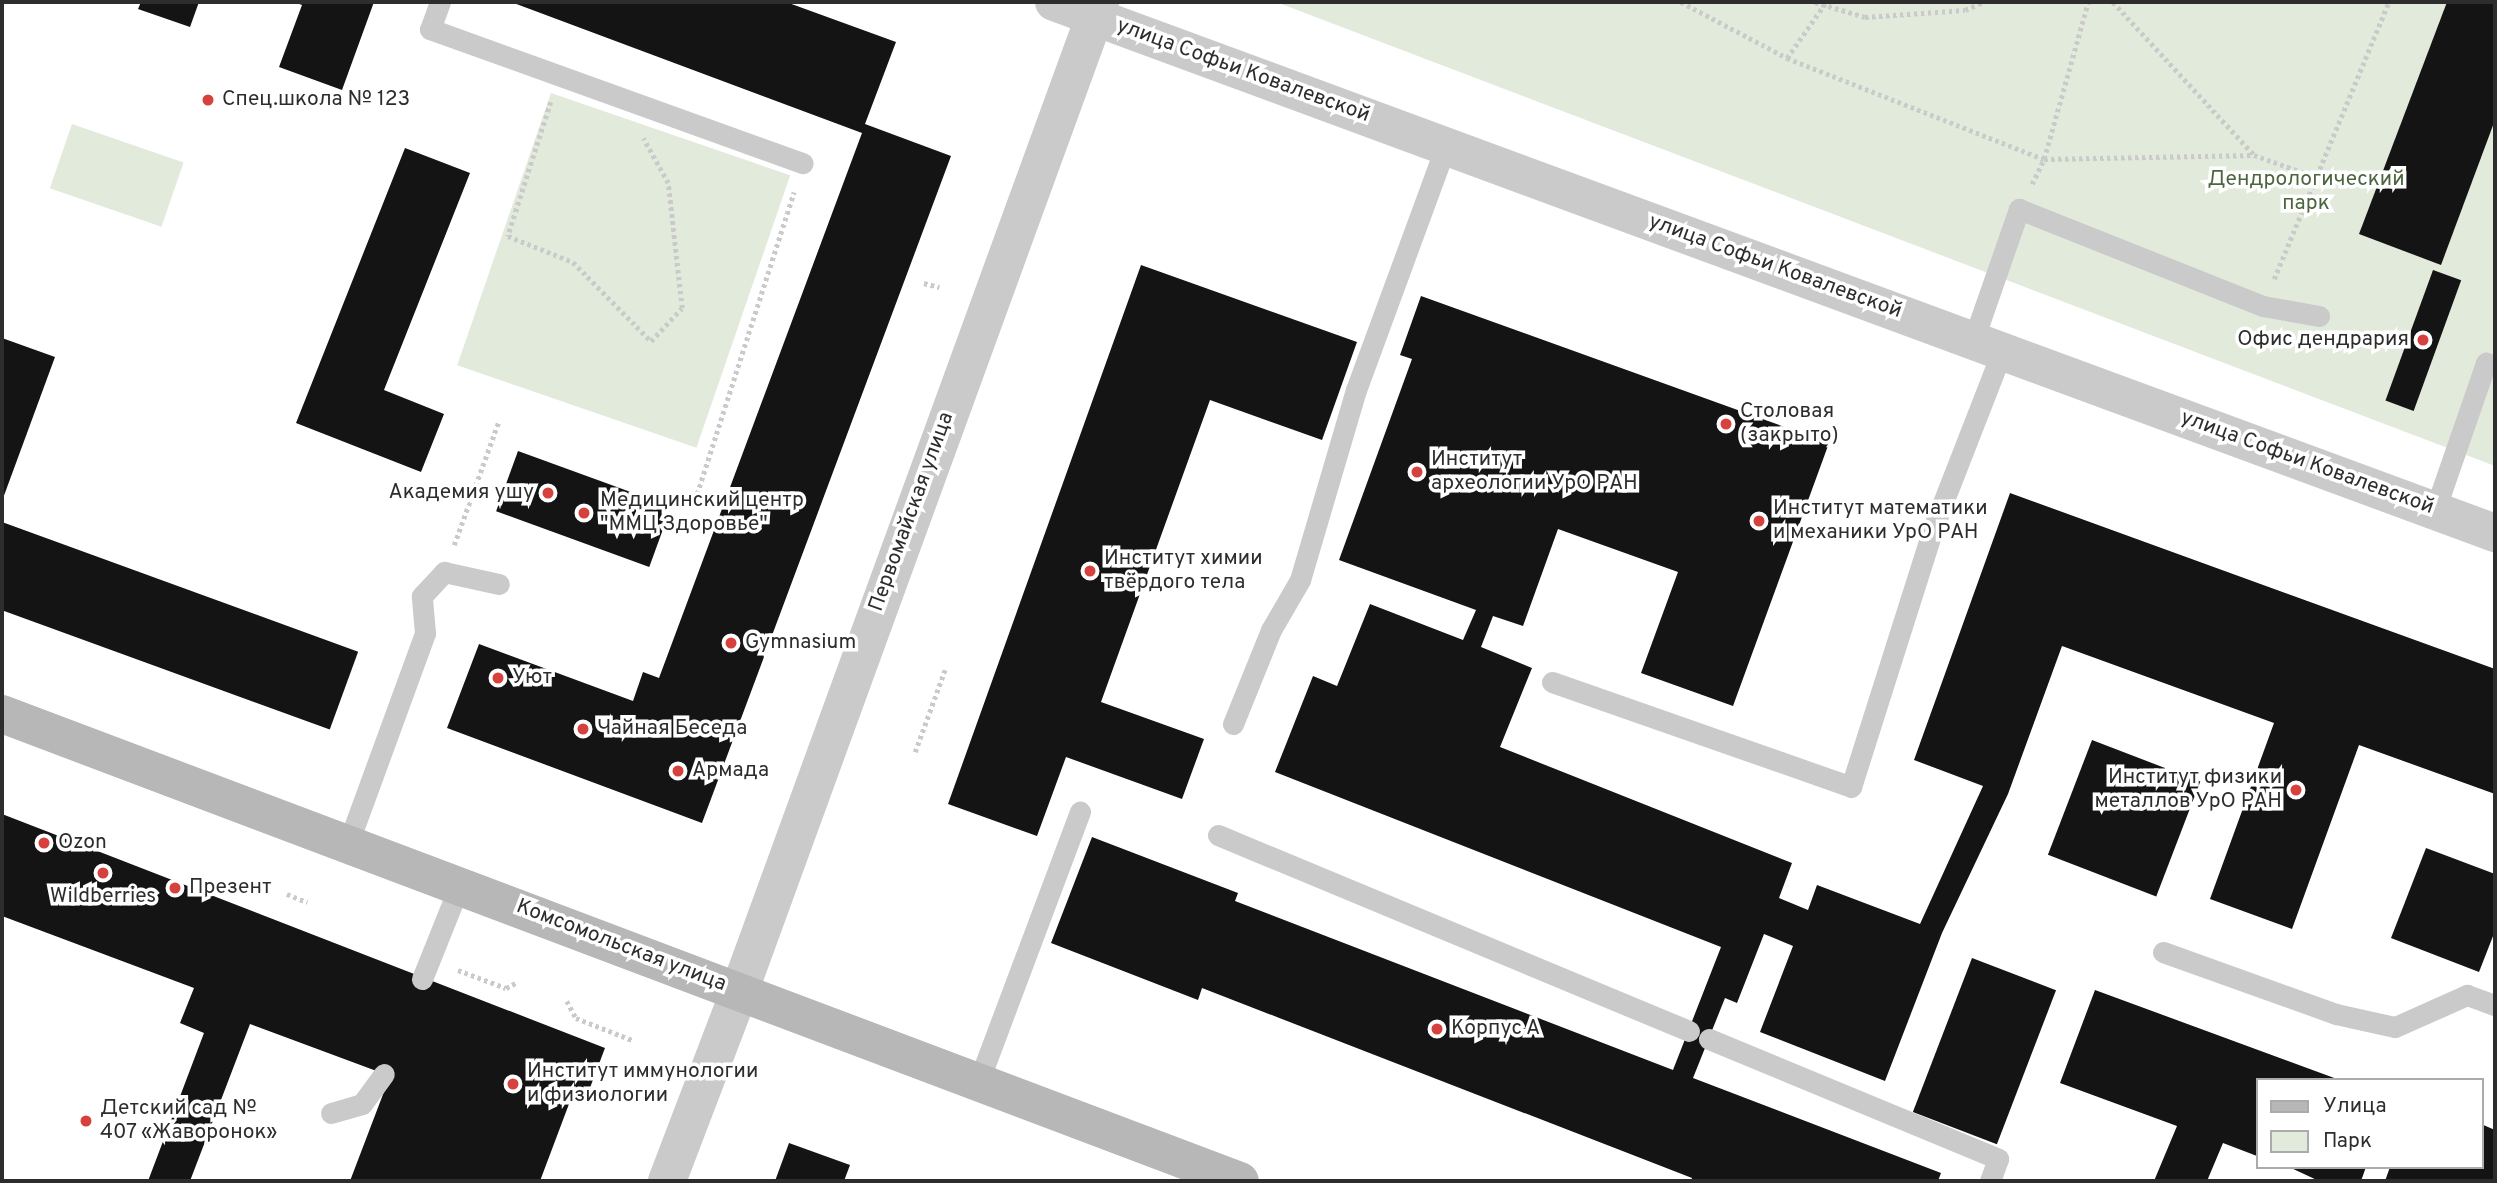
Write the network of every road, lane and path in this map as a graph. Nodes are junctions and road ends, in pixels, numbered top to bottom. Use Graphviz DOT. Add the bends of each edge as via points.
graph roads {
  1 [pos="440,2"];
  2 [pos="1054,2"];
  3 [pos="1681,2"];
  4 [pos="1815,2"];
  5 [pos="1983,2"];
  6 [pos="2088,2"];
  7 [pos="2113,2"];
  8 [pos="2389,2"];
  9 [pos="1826,4"];
  10 [pos="1097,9"];
  11 [pos="1787,58"];
  12 [pos="560,75"];
  13 [pos="620,97"];
  14 [pos="1446,146"];
  15 [pos="2254,155"];
  16 [pos="2044,159"];
  17 [pos="803,163"];
  18 [pos="2316,177"];
  19 [pos="2019,209"];
  20 [pos="924,282"];
  21 [pos="939,287"];
  22 [pos="2263,306"];
  23 [pos="2319,316"];
  24 [pos="1988,346"];
  25 [pos="2495,366"];
  26 [pos="499,421"];
  27 [pos="697,494"];
  28 [pos="2435,510"];
  29 [pos="2495,533"];
  30 [pos="444,572"];
  31 [pos="499,584"];
  32 [pos="946,667"];
  33 [pos="1552,682"];
  34 [pos="2,714"];
  35 [pos="1233,724"];
  36 [pos="915,752"];
  37 [pos="1080,812"];
  38 [pos="1218,835"];
  39 [pos="349,842"];
  40 [pos="460,884"];
  41 [pos="287,894"];
  42 [pos="307,902"];
  43 [pos="2163,952"];
  44 [pos="448,966"];
  45 [pos="422,978"];
  46 [pos="518,982"];
  47 [pos="739,992"];
  48 [pos="567,1001"];
  49 [pos="2495,1005"];
  50 [pos="1689,1031"];
  51 [pos="1709,1039"];
  52 [pos="632,1040"];
  53 [pos="384,1074"];
  54 [pos="978,1083"];
  55 [pos="331,1113"];
  56 [pos="667,1181"];
  57 [pos="1240,1181"];
  58 [pos="1990,1181"];
  1 -- 12 [label="lane" via="430,29"];
  2 -- 10 [label="street, улица Софьи Ковалевской"];
  3 -- 11 [label="path"];
  4 -- 9 [label="path"];
  5 -- 9 [label="path" via="1965,10 1865,17"];
  6 -- 16 [label="path"];
  7 -- 15 [label="path"];
  8 -- 18 [label="path"];
  9 -- 11 [label="path"];
  10 -- 14 [label="street, улица Софьи Ковалевской"];
  10 -- 47 [label="street, Первомайская улица"];
  11 -- 16 [label="path"];
  12 -- 13 [label="lane"];
  12 -- 13 [label="path" via="508,236 573,262 651,341 682,308 668,183"];
  13 -- 17 [label="lane"];
  14 -- 24 [label="street, улица Софьи Ковалевской"];
  14 -- 35 [label="lane" via="1356,390 1300,580 1271,630"];
  15 -- 16 [label="path"];
  15 -- 18 [label="path"];
  16 -- 19 [label="path"];
  17 -- 27 [label="path"];
  18 -- 22 [label="path"];
  19 -- 22 [label="lane"];
  19 -- 24 [label="lane"];
  20 -- 21 [label="path"];
  22 -- 23 [label="lane"];
  24 -- 28 [label="street, улица Софьи Ковалевской"];
  24 -- 33 [label="lane" via="1851,787"];
  25 -- 28 [label="lane" via="2486,363"];
  26 -- 30 [label="path"];
  28 -- 29 [label="street, улица Софьи Ковалевской"];
  30 -- 31 [label="lane"];
  30 -- 39 [label="lane" via="422,596 425,633"];
  32 -- 36 [label="path"];
  34 -- 39 [label="main road, Комсомольская улица"];
  37 -- 54 [label="lane"];
  38 -- 50 [label="lane"];
  39 -- 40 [label="main road, Комсомольская улица"];
  40 -- 45 [label="lane"];
  40 -- 47 [label="main road, Комсомольская улица"];
  41 -- 42 [label="path"];
  43 -- 49 [label="lane" via="2336,1014 2395,1027 2467,995"];
  44 -- 46 [label="path" via="506,988"];
  47 -- 54 [label="main road, Комсомольская улица"];
  47 -- 56 [label="street, Первомайская улица"];
  48 -- 52 [label="path" via="576,1018"];
  51 -- 58 [label="lane" via="1998,1159"];
  53 -- 55 [label="lane" via="362,1104"];
  54 -- 57 [label="main road, Комсомольская улица"];
}
